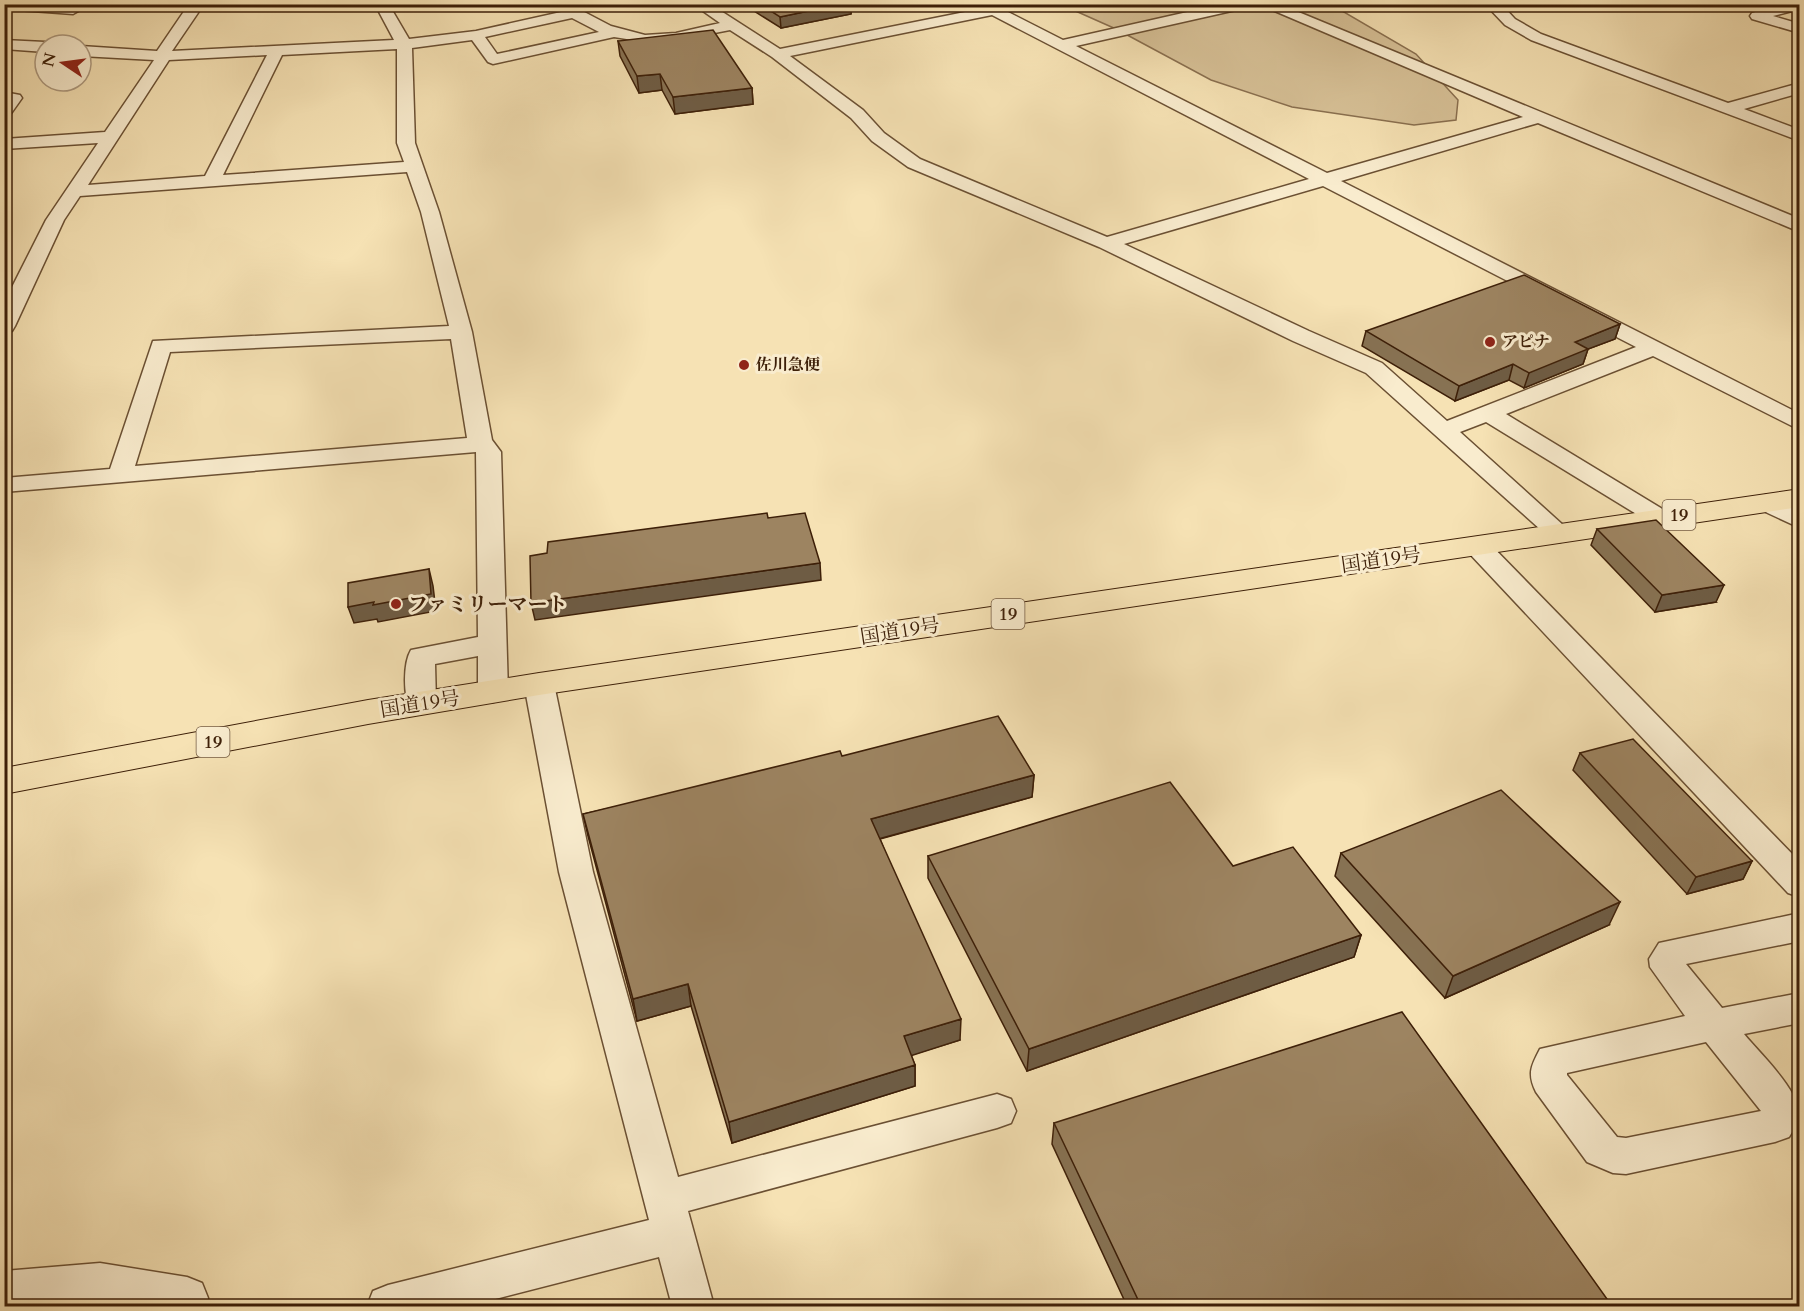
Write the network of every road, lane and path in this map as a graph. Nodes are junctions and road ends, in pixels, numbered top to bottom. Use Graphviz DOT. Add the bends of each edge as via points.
graph roads {
  1 [pos="4,4"];
  2 [pos="84,4"];
  3 [pos="196,4"];
  4 [pos="387,4"];
  5 [pos="558,4"];
  6 [pos="700,4"];
  7 [pos="1021,4"];
  8 [pos="1245,4"];
  9 [pos="1265,4"];
  10 [pos="1492,4"];
  11 [pos="1800,5"];
  12 [pos="988,7"];
  13 [pos="572,14"];
  14 [pos="732,25"];
  15 [pos="1800,29"];
  16 [pos="614,33"];
  17 [pos="476,34"];
  18 [pos="4,44"];
  19 [pos="404,44"];
  20 [pos="1060,45"];
  21 [pos="33,46"];
  22 [pos="277,50"];
  23 [pos="93,52"];
  24 [pos="777,54"];
  25 [pos="162,56"];
  26 [pos="1800,88"];
  27 [pos="4,97"];
  28 [pos="1727,109"];
  29 [pos="4,111"];
  30 [pos="1538,118"];
  31 [pos="1800,136"];
  32 [pos="111,137"];
  33 [pos="4,144"];
  34 [pos="415,166"];
  35 [pos="212,179"];
  36 [pos="1324,179"];
  37 [pos="75,191"];
  38 [pos="1800,226"];
  39 [pos="1106,243"];
  40 [pos="12,297"];
  41 [pos="4,326"];
  42 [pos="461,332"];
  43 [pos="1654,348"];
  44 [pos="1488,413"];
  45 [pos="1800,423"];
  46 [pos="1444,430"];
  47 [pos="481,444"];
  48 [pos="120,474"];
  49 [pos="4,485"];
  50 [pos="1800,498"];
  51 [pos="1766,503"];
  52 [pos="1660,518"];
  53 [pos="1800,520"];
  54 [pos="1560,534"];
  55 [pos="1477,546"];
  56 [pos="493,644"];
  57 [pos="539,684"];
  58 [pos="493,692"];
  59 [pos="421,703"];
  60 [pos="4,782"];
  61 [pos="1800,884"];
  62 [pos="1800,927"];
  63 [pos="1800,1008"];
  64 [pos="1714,1025"];
  65 [pos="997,1111"];
  66 [pos="668,1216"];
  67 [pos="4,1292"];
  68 [pos="187,1306"];
  69 [pos="389,1306"];
  70 [pos="693,1306"];
  1 -- 2 [label="street" via="73,10"];
  3 -- 25 [label="street"];
  4 -- 19 [label="street" via="385,10"];
  5 -- 13 [label="street"];
  6 -- 14 [label="street"];
  7 -- 12 [label="street"];
  8 -- 20 [label="street"];
  9 -- 30 [label="street"];
  10 -- 28 [label="street" via="1510,22 1536,37"];
  11 -- 15 [label="street" via="1757,16"];
  12 -- 20 [label="street"];
  12 -- 24 [label="street"];
  13 -- 16 [label="street"];
  13 -- 17 [label="street"];
  14 -- 16 [label="street" via="659,40"];
  14 -- 24 [label="street"];
  16 -- 17 [label="street" via="494,59"];
  17 -- 19 [label="street"];
  18 -- 21 [label="street"];
  19 -- 22 [label="street"];
  19 -- 34 [label="street" via="406,143"];
  20 -- 36 [label="street"];
  22 -- 25 [label="street"];
  22 -- 35 [label="street"];
  23 -- 25 [label="street"];
  24 -- 39 [label="street" via="914,163"];
  25 -- 32 [label="street"];
  26 -- 28 [label="street"];
  27 -- 29 [label="street" via="14,98"];
  28 -- 31 [label="street"];
  30 -- 36 [label="street"];
  30 -- 38 [label="street"];
  32 -- 33 [label="street"];
  32 -- 37 [label="street"];
  34 -- 35 [label="street"];
  34 -- 42 [label="street"];
  35 -- 37 [label="street"];
  36 -- 39 [label="street"];
  36 -- 43 [label="street"];
  37 -- 40 [label="street"];
  39 -- 46 [label="street" via="1374,368"];
  40 -- 41 [label="street"];
  42 -- 47 [label="street"];
  42 -- 48 [label="street" via="160,346"];
  43 -- 44 [label="street"];
  43 -- 45 [label="street"];
  44 -- 46 [label="street"];
  44 -- 52 [label="street"];
  46 -- 54 [label="street"];
  47 -- 48 [label="street"];
  47 -- 56 [label="street" via="489,452"];
  48 -- 49 [label="street"];
  50 -- 51 [label="highway, 国道19号 / 19"];
  51 -- 52 [label="highway, 国道19号 / 19"];
  51 -- 53 [label="street"];
  52 -- 54 [label="highway, 国道19号 / 19"];
  54 -- 55 [label="highway, 国道19号 / 19"];
  55 -- 57 [label="highway, 国道19号 / 19"];
  55 -- 61 [label="street"];
  56 -- 58 [label="street"];
  56 -- 59 [label="street" via="421,657"];
  57 -- 58 [label="highway, 国道19号 / 19"];
  57 -- 66 [label="street" via="576,872"];
  58 -- 59 [label="highway, 国道19号 / 19"];
  59 -- 60 [label="highway, 国道19号 / 19"];
  62 -- 64 [label="street" via="1671,953 1666,959 1668,967"];
  63 -- 64 [label="street"];
  64 -- 64 [label="street" via="1553,1060 1549,1080 1601,1149 1613,1155 1626,1156 1775,1125 1782,1115 1777,1102"];
  65 -- 66 [label="street"];
  66 -- 69 [label="street"];
  66 -- 70 [label="street"];
  67 -- 68 [label="street" via="100,1284 187,1298"];
}
